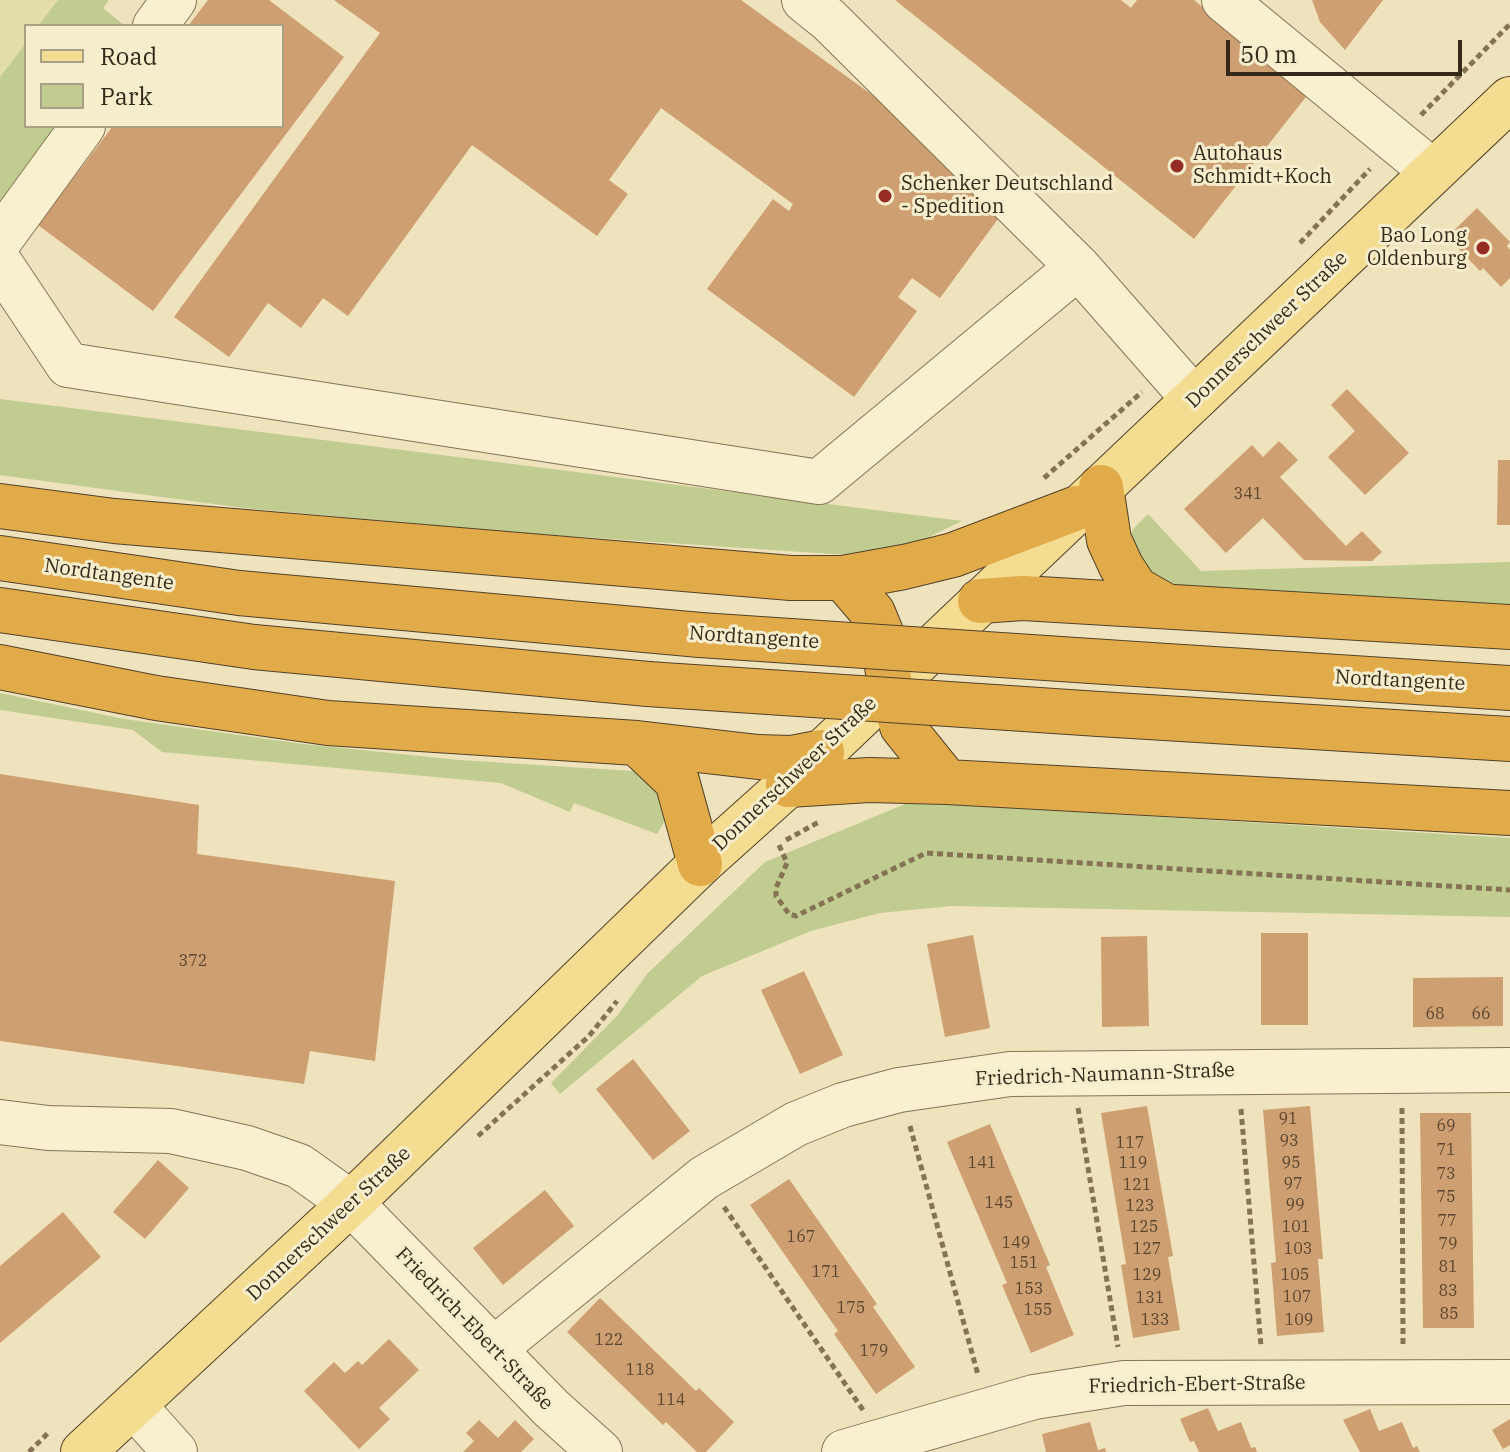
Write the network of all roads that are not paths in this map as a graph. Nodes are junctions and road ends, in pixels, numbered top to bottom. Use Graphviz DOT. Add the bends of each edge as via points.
graph roads {
  1 [pos="174,0"];
  2 [pos="804,0"];
  3 [pos="1224,0"];
  4 [pos="156,24"];
  5 [pos="1510,99"];
  6 [pos="82,128"];
  7 [pos="1432,171"];
  8 [pos="0,240"];
  9 [pos="0,263"];
  10 [pos="1078,267"];
  11 [pos="1194,399"];
  12 [pos="1089,497"];
  13 [pos="0,506"];
  14 [pos="0,558"];
  15 [pos="843,578"];
  16 [pos="980,601"];
  17 [pos="1166,606"];
  18 [pos="0,610"];
  19 [pos="1510,627"];
  20 [pos="0,667"];
  21 [pos="890,685"];
  22 [pos="1510,688"];
  23 [pos="1510,739"];
  24 [pos="637,743"];
  25 [pos="822,752"];
  26 [pos="947,782"];
  27 [pos="788,785"];
  28 [pos="1510,813"];
  29 [pos="700,864"];
  30 [pos="1510,1070"];
  31 [pos="0,1122"];
  32 [pos="351,1203"];
  33 [pos="494,1349"];
  34 [pos="1510,1382"];
  35 [pos="134,1406"];
  36 [pos="864,1446"];
  37 [pos="83,1452"];
  38 [pos="175,1452"];
  39 [pos="600,1452"];
  1 -- 4 [label="street"];
  2 -- 10 [label="street"];
  3 -- 7 [label="street"];
  5 -- 7 [label="main road, Donnerschweer Straße"];
  6 -- 8 [label="street"];
  7 -- 11 [label="main road, Donnerschweer Straße"];
  9 -- 10 [label="street" via="68,365 819,482"];
  10 -- 11 [label="street"];
  11 -- 12 [label="main road, Donnerschweer Straße"];
  12 -- 15 [label="highway" via="953,555"];
  12 -- 16 [label="main road, Donnerschweer Straße"];
  12 -- 17 [label="highway" via="1136,589"];
  13 -- 15 [label="highway" via="441,550"];
  14 -- 22 [label="highway, Nordtangente, bridge" via="239,593 700,635"];
  15 -- 21 [label="highway" via="873,613"];
  16 -- 17 [label="highway"];
  16 -- 21 [label="main road, Donnerschweer Straße"];
  17 -- 19 [label="highway"];
  18 -- 23 [label="highway, bridge" via="254,647 648,684"];
  20 -- 24 [label="highway" via="156,698 328,723"];
  21 -- 25 [label="main road, Donnerschweer Straße"];
  21 -- 26 [label="highway" via="902,726"];
  24 -- 25 [label="highway" via="758,757"];
  24 -- 29 [label="highway" via="677,781"];
  25 -- 27 [label="main road, Donnerschweer Straße"];
  26 -- 27 [label="highway"];
  26 -- 28 [label="highway"];
  27 -- 29 [label="main road, Donnerschweer Straße"];
  29 -- 32 [label="main road, Donnerschweer Straße"];
  30 -- 33 [label="street, Friedrich-Naumann-Straße" via="1072,1072 996,1076 899,1090 843,1105 796,1124 704,1178"];
  31 -- 32 [label="street, Friedrich-Ebert-Straße" via="171,1131 247,1148 299,1166"];
  32 -- 33 [label="street, Friedrich-Ebert-Straße"];
  32 -- 35 [label="main road, Donnerschweer Straße"];
  33 -- 39 [label="street, Friedrich-Ebert-Straße"];
  34 -- 36 [label="street, Friedrich-Ebert-Straße" via="1124,1383 1034,1397"];
  35 -- 37 [label="main road, Donnerschweer Straße"];
  35 -- 38 [label="street"];
}
